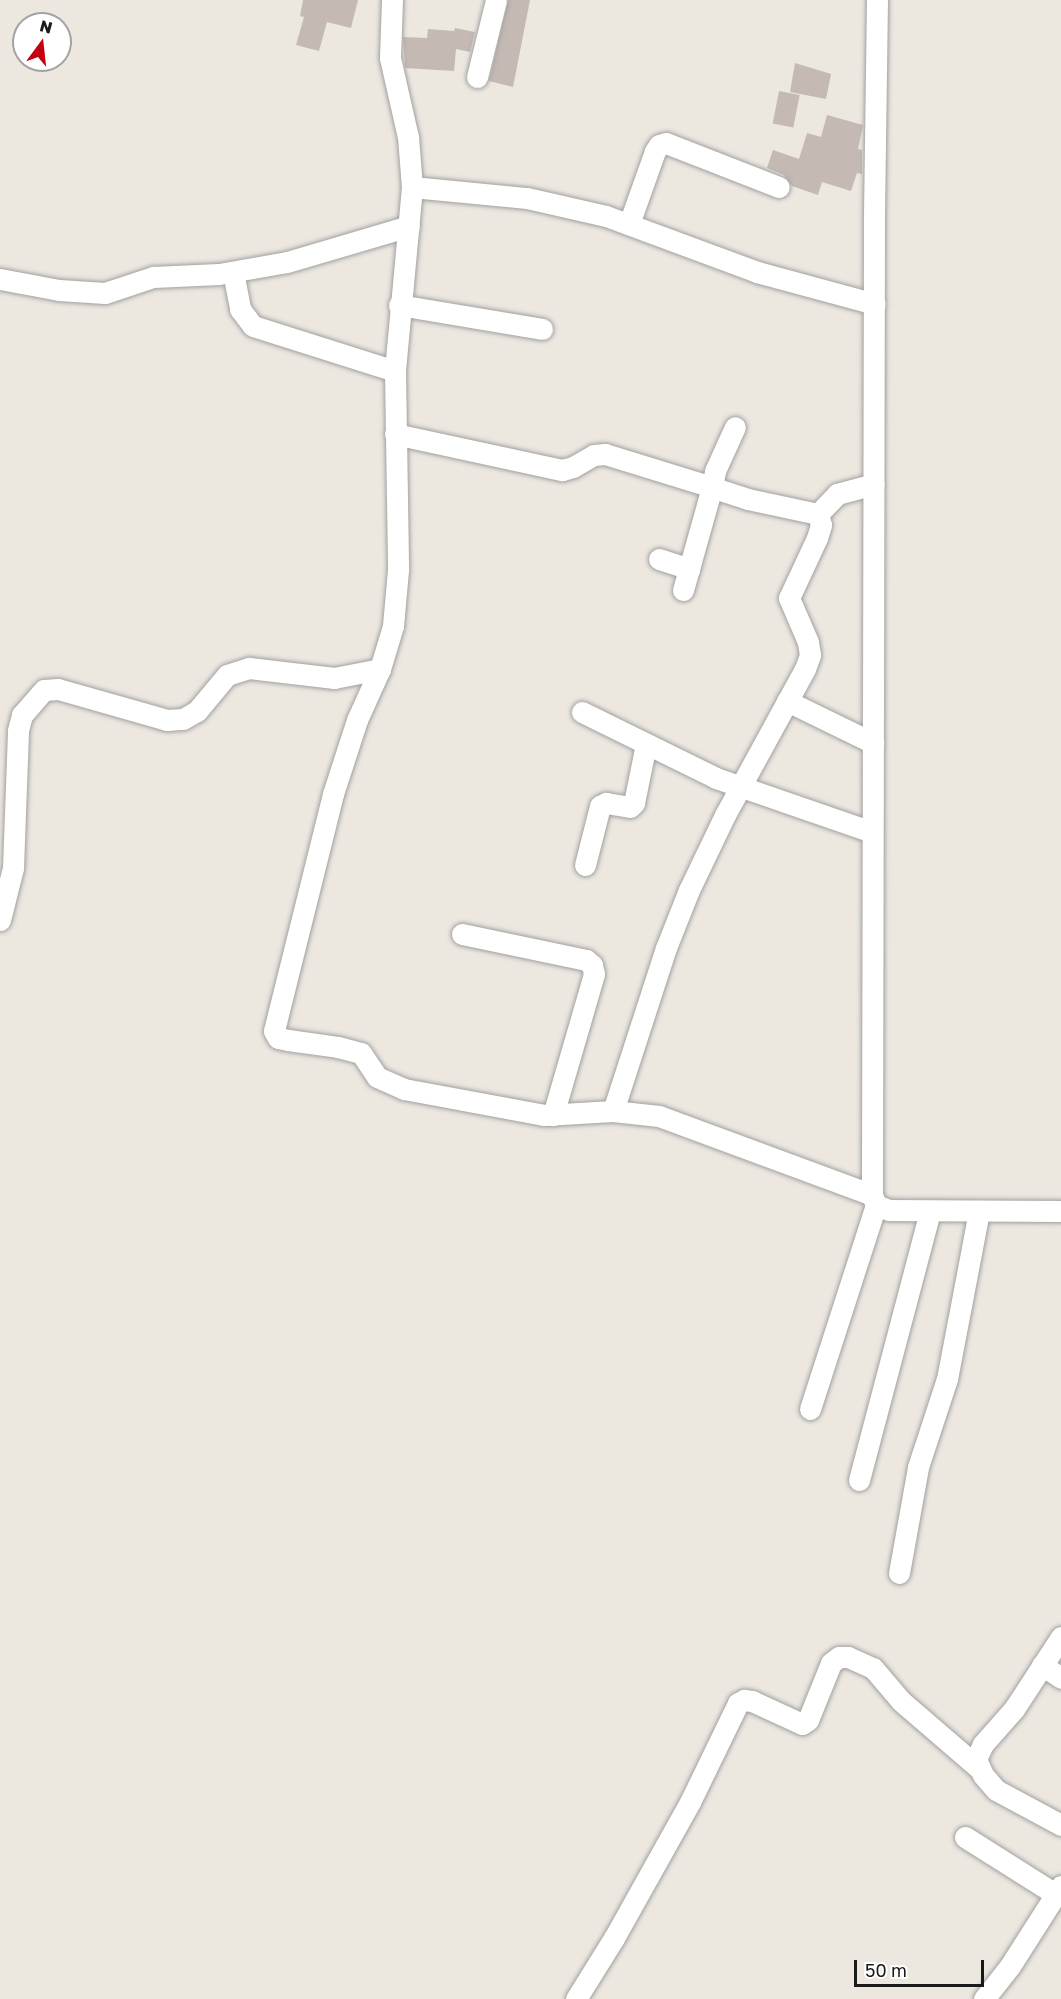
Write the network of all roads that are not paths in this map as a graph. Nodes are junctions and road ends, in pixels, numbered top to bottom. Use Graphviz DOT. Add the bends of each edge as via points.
graph roads {
  1 [pos="392,0"];
  2 [pos="496,0"];
  3 [pos="877,0"];
  4 [pos="477,77"];
  5 [pos="412,187"];
  6 [pos="779,187"];
  7 [pos="629,224"];
  8 [pos="409,226"];
  9 [pos="234,272"];
  10 [pos="0,279"];
  11 [pos="875,304"];
  12 [pos="399,305"];
  13 [pos="542,329"];
  14 [pos="395,371"];
  15 [pos="735,427"];
  16 [pos="395,434"];
  17 [pos="874,484"];
  18 [pos="712,487"];
  19 [pos="818,514"];
  20 [pos="658,559"];
  21 [pos="689,568"];
  22 [pos="683,590"];
  23 [pos="380,669"];
  24 [pos="788,701"];
  25 [pos="582,712"];
  26 [pos="873,742"];
  27 [pos="646,744"];
  28 [pos="741,786"];
  29 [pos="872,832"];
  30 [pos="585,865"];
  31 [pos="0,920"];
  32 [pos="462,934"];
  33 [pos="613,1111"];
  34 [pos="553,1115"];
  35 [pos="874,1200"];
  36 [pos="930,1210"];
  37 [pos="980,1211"];
  38 [pos="1061,1211"];
  39 [pos="810,1409"];
  40 [pos="859,1480"];
  41 [pos="899,1573"];
  42 [pos="1061,1637"];
  43 [pos="1042,1665"];
  44 [pos="1061,1678"];
  45 [pos="979,1768"];
  46 [pos="1061,1825"];
  47 [pos="965,1837"];
  48 [pos="1058,1890"];
  49 [pos="576,1999"];
  50 [pos="984,1999"];
  1 -- 5 [label="street" via="390,58 408,137"];
  2 -- 4 [label="street"];
  3 -- 11 [label="street"];
  5 -- 7 [label="street" via="527,198"];
  5 -- 8 [label="street"];
  6 -- 7 [label="street" via="666,143 655,151"];
  7 -- 11 [label="street" via="757,272"];
  8 -- 9 [label="street" via="287,262"];
  8 -- 12 [label="street"];
  9 -- 10 [label="street" via="153,277 105,293 59,290"];
  9 -- 14 [label="street" via="240,309 254,326"];
  11 -- 17 [label="street"];
  12 -- 13 [label="street"];
  12 -- 14 [label="street"];
  14 -- 16 [label="street"];
  15 -- 18 [label="street"];
  16 -- 18 [label="street" via="562,470 605,454"];
  16 -- 23 [label="street" via="398,570 393,626"];
  17 -- 19 [label="street" via="837,494"];
  17 -- 26 [label="street"];
  18 -- 19 [label="street"];
  18 -- 21 [label="street"];
  19 -- 24 [label="street" via="821,525 817,538 789,598 810,655"];
  20 -- 21 [label="street"];
  21 -- 22 [label="street"];
  23 -- 31 [label="street" via="334,678 249,668 227,675 197,711 183,719 167,720 58,689 44,690 22,716 18,729 13,868"];
  23 -- 34 [label="street" via="357,720 333,794 274,1031 278,1038 361,1053 377,1077 404,1089"];
  24 -- 26 [label="street"];
  24 -- 28 [label="street"];
  25 -- 27 [label="street"];
  26 -- 29 [label="street"];
  27 -- 28 [label="street"];
  27 -- 30 [label="street" via="634,802 630,807 606,803 600,806"];
  28 -- 29 [label="street"];
  28 -- 33 [label="street" via="689,890 666,948"];
  29 -- 35 [label="street"];
  32 -- 34 [label="street" via="586,960 591,965 594,974"];
  33 -- 34 [label="street"];
  33 -- 35 [label="street" via="659,1116"];
  35 -- 36 [label="street" via="890,1210"];
  35 -- 39 [label="street"];
  36 -- 37 [label="street"];
  36 -- 40 [label="street"];
  37 -- 38 [label="street"];
  37 -- 41 [label="street" via="949,1369 918,1467"];
  42 -- 43 [label="street"];
  43 -- 44 [label="street"];
  43 -- 45 [label="street" via="1014,1709 978,1752"];
  45 -- 46 [label="street" via="996,1790"];
  45 -- 49 [label="street" via="901,1701 873,1668 848,1657 831,1663 808,1720 802,1724 752,1701 738,1703 681,1818"];
  47 -- 48 [label="street"];
  48 -- 50 [label="street"];
}
